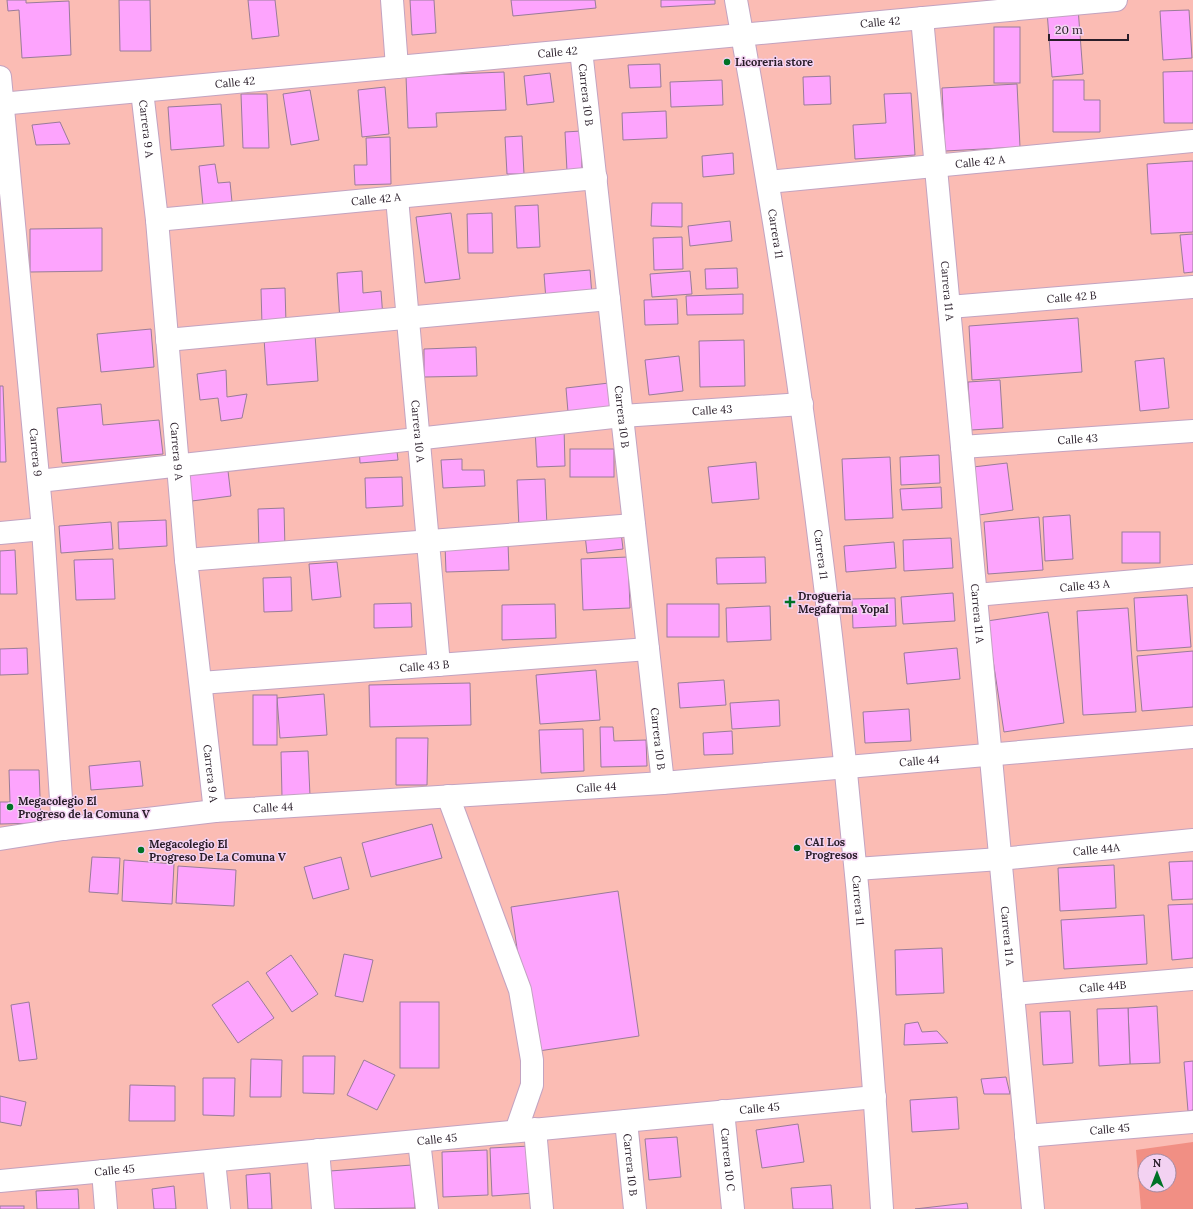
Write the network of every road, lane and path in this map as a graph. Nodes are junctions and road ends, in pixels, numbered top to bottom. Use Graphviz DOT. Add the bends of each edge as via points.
graph roads {
  1 [pos="392,0"];
  2 [pos="736,0"];
  3 [pos="1116,0"];
  4 [pos="922,18"];
  5 [pos="742,35"];
  6 [pos="581,50"];
  7 [pos="397,67"];
  8 [pos="0,77"];
  9 [pos="142,91"];
  10 [pos="2,104"];
  11 [pos="1193,141"];
  12 [pos="936,167"];
  13 [pos="596,178"];
  14 [pos="768,182"];
  15 [pos="397,198"];
  16 [pos="157,220"];
  17 [pos="1193,287"];
  18 [pos="609,299"];
  19 [pos="949,307"];
  20 [pos="408,318"];
  21 [pos="167,340"];
  22 [pos="802,404"];
  23 [pos="622,416"];
  24 [pos="1193,431"];
  25 [pos="419,438"];
  26 [pos="962,447"];
  27 [pos="178,465"];
  28 [pos="39,481"];
  29 [pos="634,525"];
  30 [pos="43,529"];
  31 [pos="0,533"];
  32 [pos="428,540"];
  33 [pos="186,560"];
  34 [pos="1193,576"];
  35 [pos="976,595"];
  36 [pos="648,649"];
  37 [pos="439,665"];
  38 [pos="201,683"];
  39 [pos="1193,737"];
  40 [pos="991,754"];
  41 [pos="846,766"];
  42 [pos="663,783"];
  43 [pos="448,796"];
  44 [pos="215,811"];
  45 [pos="63,829"];
  46 [pos="0,839"];
  47 [pos="1193,840"];
  48 [pos="1000,859"];
  49 [pos="856,869"];
  50 [pos="1193,979"];
  51 [pos="1013,994"];
  52 [pos="875,1097"];
  53 [pos="722,1111"];
  54 [pos="626,1121"];
  55 [pos="1193,1122"];
  56 [pos="526,1130"];
  57 [pos="1026,1136"];
  58 [pos="419,1141"];
  59 [pos="318,1150"];
  60 [pos="214,1160"];
  61 [pos="103,1171"];
  62 [pos="0,1181"];
  63 [pos="106,1209"];
  64 [pos="219,1209"];
  65 [pos="323,1209"];
  66 [pos="427,1209"];
  67 [pos="542,1209"];
  68 [pos="635,1209"];
  69 [pos="733,1209"];
  70 [pos="882,1209"];
  71 [pos="1033,1209"];
  1 -- 7 [label="street"];
  2 -- 5 [label="street, Carrera 11"];
  3 -- 4 [label="street, Calle 42"];
  4 -- 5 [label="street, Calle 42"];
  4 -- 12 [label="street, Carrera 11 A"];
  5 -- 6 [label="street, Calle 42"];
  5 -- 14 [label="street, Carrera 11"];
  6 -- 7 [label="street, Calle 42"];
  6 -- 13 [label="street, Carrera 10 B"];
  7 -- 9 [label="street, Calle 42"];
  8 -- 10 [label="street, Carrera 9"];
  9 -- 10 [label="street, Calle 42"];
  9 -- 16 [label="street, Carrera 9 A"];
  10 -- 28 [label="street, Carrera 9"];
  11 -- 12 [label="street, Calle 42 A"];
  12 -- 14 [label="street, Calle 42 A"];
  12 -- 19 [label="street, Carrera 11 A"];
  13 -- 15 [label="street, Calle 42 A"];
  13 -- 18 [label="street, Carrera 10 B"];
  14 -- 22 [label="street, Carrera 11"];
  15 -- 16 [label="street, Calle 42 A"];
  15 -- 20 [label="street, Carrera 10 A"];
  16 -- 21 [label="street, Carrera 9 A"];
  17 -- 19 [label="street, Calle 42 B"];
  18 -- 20 [label="street"];
  18 -- 23 [label="street, Carrera 10 B"];
  19 -- 26 [label="street, Carrera 11 A"];
  20 -- 21 [label="street"];
  20 -- 25 [label="street, Carrera 10 A"];
  21 -- 27 [label="street, Carrera 9 A"];
  22 -- 23 [label="street, Calle 43"];
  22 -- 41 [label="street, Carrera 11"];
  23 -- 25 [label="street, Calle 43"];
  23 -- 29 [label="street, Carrera 10 B"];
  24 -- 26 [label="street, Calle 43"];
  25 -- 27 [label="street, Calle 43"];
  25 -- 32 [label="street, Carrera 10 A"];
  26 -- 35 [label="street, Carrera 11 A"];
  27 -- 28 [label="street, Calle 43"];
  27 -- 33 [label="street, Carrera 9 A"];
  28 -- 30 [label="street, Carrera 9"];
  29 -- 32 [label="street"];
  29 -- 36 [label="street, Carrera 10 B"];
  30 -- 31 [label="street"];
  30 -- 45 [label="street, Carrera 9"];
  32 -- 33 [label="street"];
  32 -- 37 [label="street, Carrera 10 A"];
  33 -- 38 [label="street, Carrera 9 A"];
  34 -- 35 [label="street, Calle 43 A"];
  35 -- 40 [label="street, Carrera 11 A"];
  36 -- 37 [label="street, Calle 43 B"];
  36 -- 42 [label="street, Carrera 10 B"];
  37 -- 38 [label="street, Calle 43 B"];
  38 -- 44 [label="street, Carrera 9 A"];
  39 -- 40 [label="street, Calle 44"];
  40 -- 41 [label="street, Calle 44"];
  40 -- 48 [label="street, Carrera 11 A"];
  41 -- 42 [label="street, Calle 44"];
  41 -- 49 [label="street, Carrera 11"];
  42 -- 43 [label="street, Calle 44"];
  43 -- 44 [label="street, Calle 44"];
  43 -- 56 [label="street" via="520,990 532,1060 532,1084"];
  44 -- 45 [label="street, Calle 44"];
  45 -- 46 [label="street, Calle 44"];
  47 -- 48 [label="street, Calle 44A"];
  48 -- 49 [label="street, Calle 44A"];
  48 -- 51 [label="street, Carrera 11 A"];
  49 -- 52 [label="street, Carrera 11"];
  50 -- 51 [label="street, Calle 44B"];
  51 -- 57 [label="street, Carrera 11 A"];
  52 -- 53 [label="street, Calle 45"];
  52 -- 70 [label="street, Carrera 11"];
  53 -- 54 [label="street, Calle 45"];
  53 -- 69 [label="street, Carrera 10 C"];
  54 -- 56 [label="street, Calle 45"];
  54 -- 68 [label="street, Carrera 10 B"];
  55 -- 57 [label="street, Calle 45"];
  56 -- 58 [label="street, Calle 45"];
  56 -- 67 [label="street"];
  57 -- 71 [label="street, Carrera 11 A"];
  58 -- 59 [label="street, Calle 45"];
  58 -- 66 [label="street"];
  59 -- 60 [label="street, Calle 45"];
  59 -- 65 [label="street"];
  60 -- 61 [label="street, Calle 45"];
  60 -- 64 [label="street"];
  61 -- 62 [label="street, Calle 45"];
  61 -- 63 [label="street"];
}
